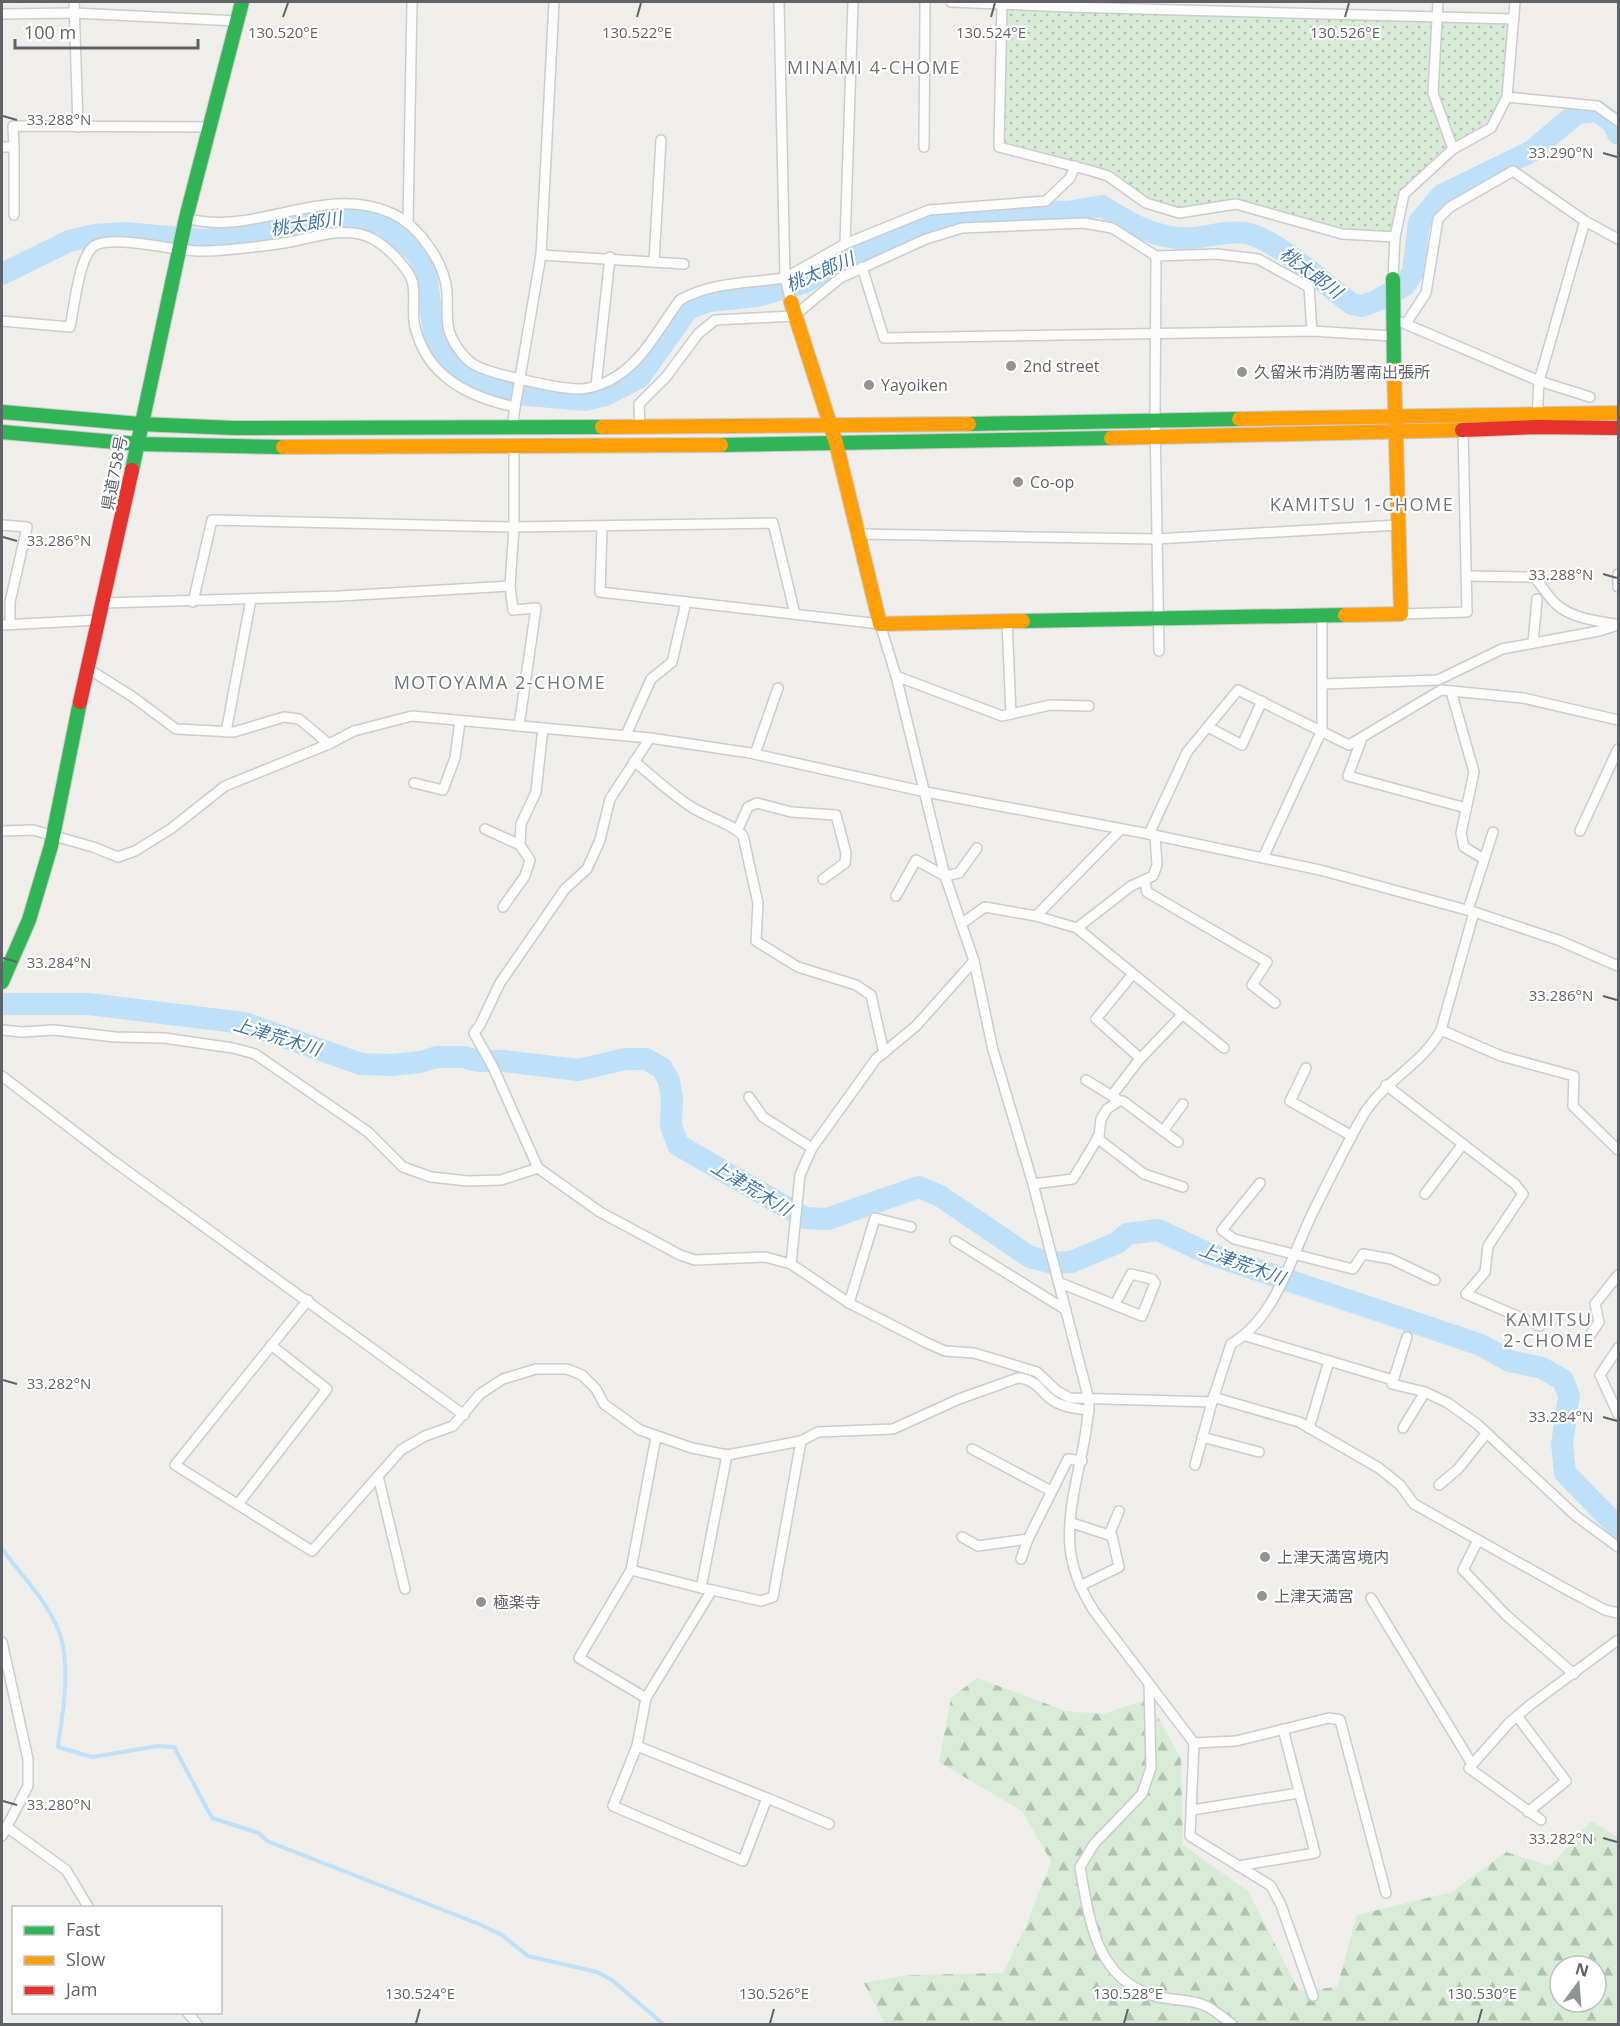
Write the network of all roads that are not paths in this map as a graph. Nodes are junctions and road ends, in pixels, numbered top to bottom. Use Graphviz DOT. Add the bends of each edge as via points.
graph roads {
  1 [pos="74,2"];
  2 [pos="242,2"];
  3 [pos="412,2"];
  4 [pos="554,2"];
  5 [pos="779,2"];
  6 [pos="853,2"];
  7 [pos="925,2"];
  8 [pos="951,2"];
  9 [pos="1293,2"];
  10 [pos="1364,2"];
  11 [pos="1438,2"];
  12 [pos="1515,2"];
  13 [pos="1002,3"];
  14 [pos="1068,4"];
  15 [pos="1144,5"];
  16 [pos="1217,6"];
  17 [pos="74,13"];
  18 [pos="1292,13"];
  19 [pos="2,14"];
  20 [pos="1364,14"];
  21 [pos="1438,18"];
  22 [pos="1514,19"];
  23 [pos="237,21"];
  24 [pos="1506,97"];
  25 [pos="1618,121"];
  26 [pos="78,127"];
  27 [pos="211,127"];
  28 [pos="661,140"];
  29 [pos="2,147"];
  30 [pos="14,147"];
  31 [pos="924,147"];
  32 [pos="1453,149"];
  33 [pos="1075,166"];
  34 [pos="14,214"];
  35 [pos="186,218"];
  36 [pos="1586,221"];
  37 [pos="408,222"];
  38 [pos="1395,237"];
  39 [pos="1618,239"];
  40 [pos="845,244"];
  41 [pos="179,249"];
  42 [pos="541,255"];
  43 [pos="1156,256"];
  44 [pos="610,258"];
  45 [pos="654,261"];
  46 [pos="684,264"];
  47 [pos="862,267"];
  48 [pos="785,278"];
  49 [pos="1392,279"];
  50 [pos="793,309"];
  51 [pos="2,321"];
  52 [pos="1400,322"];
  53 [pos="1312,331"];
  54 [pos="1155,333"];
  55 [pos="1392,336"];
  56 [pos="522,378"];
  57 [pos="1539,381"];
  58 [pos="596,386"];
  59 [pos="1590,397"];
  60 [pos="515,407"];
  61 [pos="2,412"];
  62 [pos="1618,413"];
  63 [pos="1397,416"];
  64 [pos="1155,420"];
  65 [pos="1537,421"];
  66 [pos="140,424"];
  67 [pos="829,426"];
  68 [pos="512,428"];
  69 [pos="640,428"];
  70 [pos="1618,428"];
  71 [pos="1462,430"];
  72 [pos="2,432"];
  73 [pos="1395,433"];
  74 [pos="1155,436"];
  75 [pos="836,443"];
  76 [pos="138,444"];
  77 [pos="514,447"];
  78 [pos="2,525"];
  79 [pos="1398,525"];
  80 [pos="602,526"];
  81 [pos="514,527"];
  82 [pos="858,534"];
  83 [pos="1156,539"];
  84 [pos="1618,574"];
  85 [pos="1466,576"];
  86 [pos="510,586"];
  87 [pos="1618,587"];
  88 [pos="1537,599"];
  89 [pos="251,600"];
  90 [pos="6,602"];
  91 [pos="193,602"];
  92 [pos="686,602"];
  93 [pos="104,603"];
  94 [pos="795,614"];
  95 [pos="1401,614"];
  96 [pos="1322,617"];
  97 [pos="1159,619"];
  98 [pos="99,620"];
  99 [pos="1007,621"];
  100 [pos="6,624"];
  101 [pos="880,624"];
  102 [pos="1618,625"];
  103 [pos="1533,643"];
  104 [pos="1159,651"];
  105 [pos="87,669"];
  106 [pos="896,676"];
  107 [pos="1438,680"];
  108 [pos="1323,684"];
  109 [pos="778,688"];
  110 [pos="1446,691"];
  111 [pos="1262,701"];
  112 [pos="1089,706"];
  113 [pos="1011,714"];
  114 [pos="1618,720"];
  115 [pos="460,721"];
  116 [pos="519,726"];
  117 [pos="1208,727"];
  118 [pos="543,728"];
  119 [pos="1322,730"];
  120 [pos="226,732"];
  121 [pos="626,735"];
  122 [pos="650,738"];
  123 [pos="1362,738"];
  124 [pos="329,744"];
  125 [pos="1618,749"];
  126 [pos="755,754"];
  127 [pos="634,761"];
  128 [pos="414,783"];
  129 [pos="926,792"];
  130 [pos="1466,808"];
  131 [pos="485,829"];
  132 [pos="738,829"];
  133 [pos="1121,829"];
  134 [pos="2,831"];
  135 [pos="1580,831"];
  136 [pos="1493,832"];
  137 [pos="1152,835"];
  138 [pos="54,836"];
  139 [pos="520,845"];
  140 [pos="977,848"];
  141 [pos="1263,858"];
  142 [pos="1484,859"];
  143 [pos="945,876"];
  144 [pos="823,879"];
  145 [pos="1145,882"];
  146 [pos="896,896"];
  147 [pos="503,907"];
  148 [pos="1471,911"];
  149 [pos="1036,916"];
  150 [pos="962,924"];
  151 [pos="1077,928"];
  152 [pos="974,961"];
  153 [pos="1618,966"];
  154 [pos="1132,975"];
  155 [pos="2,982"];
  156 [pos="1275,1003"];
  157 [pos="1181,1016"];
  158 [pos="2,1030"];
  159 [pos="1441,1030"];
  160 [pos="1224,1048"];
  161 [pos="884,1053"];
  162 [pos="1140,1058"];
  163 [pos="1306,1068"];
  164 [pos="2,1076"];
  165 [pos="1086,1080"];
  166 [pos="1386,1085"];
  167 [pos="749,1097"];
  168 [pos="1116,1098"];
  169 [pos="1183,1104"];
  170 [pos="1163,1131"];
  171 [pos="1352,1136"];
  172 [pos="1097,1138"];
  173 [pos="1178,1142"];
  174 [pos="1463,1144"];
  175 [pos="812,1148"];
  176 [pos="1618,1150"];
  177 [pos="538,1168"];
  178 [pos="1260,1182"];
  179 [pos="1033,1184"];
  180 [pos="1183,1187"];
  181 [pos="1425,1194"];
  182 [pos="911,1227"];
  183 [pos="956,1241"];
  184 [pos="1293,1253"];
  185 [pos="791,1264"];
  186 [pos="1618,1275"];
  187 [pos="1435,1280"];
  188 [pos="1058,1282"];
  189 [pos="308,1300"];
  190 [pos="849,1303"];
  191 [pos="1115,1304"];
  192 [pos="1066,1310"];
  193 [pos="1540,1326"];
  194 [pos="1246,1336"];
  195 [pos="1407,1337"];
  196 [pos="1586,1341"];
  197 [pos="271,1345"];
  198 [pos="1618,1348"];
  199 [pos="1329,1361"];
  200 [pos="1393,1380"];
  201 [pos="1425,1392"];
  202 [pos="1212,1399"];
  203 [pos="1089,1400"];
  204 [pos="1089,1411"];
  205 [pos="1618,1414"];
  206 [pos="464,1415"];
  207 [pos="1309,1428"];
  208 [pos="1404,1428"];
  209 [pos="1486,1434"];
  210 [pos="656,1437"];
  211 [pos="1202,1437"];
  212 [pos="801,1441"];
  213 [pos="972,1449"];
  214 [pos="1259,1452"];
  215 [pos="728,1455"];
  216 [pos="1082,1461"];
  217 [pos="1195,1465"];
  218 [pos="378,1476"];
  219 [pos="1439,1485"];
  220 [pos="1052,1491"];
  221 [pos="238,1504"];
  222 [pos="1119,1511"];
  223 [pos="1072,1523"];
  224 [pos="1109,1535"];
  225 [pos="962,1537"];
  226 [pos="1028,1539"];
  227 [pos="1476,1544"];
  228 [pos="1618,1547"];
  229 [pos="1021,1559"];
  230 [pos="631,1570"];
  231 [pos="1080,1586"];
  232 [pos="405,1588"];
  233 [pos="701,1588"];
  234 [pos="711,1590"];
  235 [pos="1371,1598"];
  236 [pos="1618,1614"];
  237 [pos="1618,1640"];
  238 [pos="2,1641"];
  239 [pos="1574,1674"];
  240 [pos="1149,1684"];
  241 [pos="646,1698"];
  242 [pos="1517,1716"];
  243 [pos="1283,1729"];
  244 [pos="1194,1743"];
  245 [pos="637,1746"];
  246 [pos="1472,1764"];
  247 [pos="1299,1793"];
  248 [pos="767,1798"];
  249 [pos="1192,1810"];
  250 [pos="1528,1812"];
  251 [pos="1540,1821"];
  252 [pos="829,1824"];
  253 [pos="5,1832"];
  254 [pos="1238,1866"];
  255 [pos="1386,1893"];
  256 [pos="88,1906"];
  257 [pos="1313,1996"];
  258 [pos="1232,2025"];
  1 -- 17 [label="street"];
  2 -- 23 [label="street, 県道758号"];
  3 -- 37 [label="street"];
  4 -- 42 [label="street"];
  5 -- 48 [label="street"];
  6 -- 40 [label="street"];
  7 -- 31 [label="street"];
  8 -- 13 [label="street"];
  9 -- 18 [label="street"];
  10 -- 20 [label="street"];
  11 -- 21 [label="street"];
  12 -- 22 [label="street"];
  13 -- 14 [label="street"];
  13 -- 33 [label="street" via="999,147"];
  14 -- 15 [label="street"];
  15 -- 16 [label="street"];
  16 -- 18 [label="street"];
  17 -- 19 [label="street"];
  17 -- 23 [label="street"];
  17 -- 26 [label="street"];
  18 -- 20 [label="street"];
  20 -- 21 [label="street"];
  21 -- 22 [label="street"];
  21 -- 32 [label="street" via="1434,93"];
  22 -- 24 [label="street"];
  23 -- 27 [label="street, 県道758号"];
  24 -- 25 [label="street" via="1597,106"];
  24 -- 32 [label="street" via="1491,128"];
  26 -- 27 [label="street"];
  26 -- 30 [label="street" via="13,126"];
  27 -- 35 [label="street, 県道758号"];
  28 -- 45 [label="street"];
  29 -- 30 [label="street"];
  30 -- 34 [label="street"];
  32 -- 38 [label="street" via="1404,194"];
  33 -- 38 [label="street" via="1108,176 1146,203 1179,213 1236,204 1342,234"];
  33 -- 40 [label="street" via="1070,178 1046,201 929,210"];
  35 -- 37 [label="street" via="214,224 345,203 388,212"];
  35 -- 41 [label="street, 県道758号"];
  36 -- 39 [label="street"];
  36 -- 52 [label="street" via="1513,171 1450,207 1438,219 1426,293"];
  36 -- 57 [label="street"];
  37 -- 56 [label="street" via="439,265 447,288 449,334 461,352 474,364"];
  38 -- 49 [label="street"];
  40 -- 48 [label="street"];
  41 -- 51 [label="street" via="112,242 95,245 85,254 70,327"];
  41 -- 60 [label="street" via="201,251 284,243 341,232 373,239 411,278 414,326 424,353 443,376 466,392"];
  41 -- 66 [label="street, 県道758号"];
  42 -- 44 [label="street"];
  42 -- 56 [label="street"];
  43 -- 47 [label="street" via="1112,228 1048,224 962,228"];
  43 -- 53 [label="street" via="1217,254 1258,259 1309,287"];
  43 -- 54 [label="street"];
  44 -- 45 [label="street"];
  44 -- 58 [label="street"];
  45 -- 46 [label="street"];
  47 -- 50 [label="street"];
  47 -- 54 [label="street" via="884,338"];
  48 -- 50 [label="street"];
  48 -- 58 [label="street" via="715,287 680,300 633,365"];
  49 -- 52 [label="street"];
  50 -- 67 [label="street"];
  50 -- 69 [label="street" via="715,320 698,334 666,377 639,404"];
  52 -- 55 [label="street"];
  52 -- 57 [label="street"];
  53 -- 54 [label="street"];
  53 -- 55 [label="street"];
  54 -- 64 [label="street"];
  55 -- 63 [label="street"];
  56 -- 58 [label="street" via="579,389"];
  56 -- 60 [label="street"];
  57 -- 59 [label="street"];
  57 -- 65 [label="street"];
  60 -- 68 [label="street"];
  61 -- 66 [label="street"];
  62 -- 65 [label="street"];
  63 -- 64 [label="street"];
  63 -- 65 [label="street"];
  63 -- 73 [label="street"];
  64 -- 67 [label="street"];
  64 -- 74 [label="street"];
  65 -- 70 [label="street"];
  65 -- 71 [label="street"];
  66 -- 68 [label="street"];
  66 -- 76 [label="street, 県道758号"];
  67 -- 69 [label="street"];
  67 -- 75 [label="street"];
  68 -- 69 [label="street"];
  71 -- 73 [label="street"];
  71 -- 85 [label="street"];
  72 -- 76 [label="street"];
  73 -- 74 [label="street"];
  73 -- 79 [label="street"];
  74 -- 75 [label="street"];
  74 -- 83 [label="street"];
  75 -- 77 [label="street"];
  75 -- 82 [label="street"];
  76 -- 77 [label="street"];
  76 -- 93 [label="street, 県道758号"];
  77 -- 81 [label="street"];
  78 -- 90 [label="street" via="27,527"];
  79 -- 83 [label="street"];
  79 -- 95 [label="street"];
  80 -- 81 [label="street"];
  80 -- 92 [label="street" via="600,592"];
  80 -- 94 [label="street" via="773,524"];
  81 -- 86 [label="street"];
  81 -- 91 [label="street" via="212,520"];
  82 -- 83 [label="street"];
  82 -- 101 [label="street"];
  83 -- 97 [label="street"];
  84 -- 87 [label="street"];
  85 -- 95 [label="street" via="1467,612"];
  85 -- 102 [label="street" via="1534,577 1556,604 1569,612"];
  86 -- 89 [label="street"];
  86 -- 116 [label="street" via="513,610 536,608"];
  88 -- 103 [label="street"];
  89 -- 91 [label="street"];
  89 -- 120 [label="street"];
  90 -- 100 [label="street"];
  91 -- 93 [label="street"];
  92 -- 94 [label="street"];
  92 -- 121 [label="street" via="672,662 651,679"];
  93 -- 98 [label="street, 県道758号"];
  94 -- 101 [label="street"];
  95 -- 96 [label="street"];
  96 -- 97 [label="street"];
  96 -- 108 [label="street"];
  97 -- 99 [label="street"];
  97 -- 104 [label="street"];
  98 -- 100 [label="street"];
  98 -- 105 [label="street, 県道758号"];
  99 -- 101 [label="street"];
  99 -- 113 [label="street"];
  101 -- 106 [label="street"];
  102 -- 103 [label="street"];
  103 -- 107 [label="street" via="1502,649"];
  105 -- 120 [label="street" via="176,729"];
  105 -- 138 [label="street, 県道758号"];
  106 -- 113 [label="street" via="1002,716"];
  106 -- 129 [label="street"];
  107 -- 108 [label="street"];
  107 -- 110 [label="street"];
  108 -- 119 [label="street"];
  109 -- 126 [label="street"];
  110 -- 114 [label="street" via="1523,698"];
  110 -- 123 [label="street"];
  110 -- 130 [label="street" via="1474,772"];
  111 -- 117 [label="street" via="1238,690"];
  111 -- 117 [label="street" via="1242,745"];
  111 -- 119 [label="street"];
  112 -- 113 [label="street" via="1050,705"];
  115 -- 116 [label="street"];
  115 -- 124 [label="street" via="412,716 354,731"];
  115 -- 128 [label="street" via="456,758 443,790"];
  116 -- 118 [label="street"];
  117 -- 137 [label="street" via="1187,753"];
  118 -- 121 [label="street"];
  118 -- 139 [label="street" via="536,792 521,824"];
  119 -- 123 [label="street" via="1349,745"];
  119 -- 141 [label="street"];
  120 -- 124 [label="street" via="284,717 299,719"];
  121 -- 122 [label="street"];
  122 -- 126 [label="street"];
  122 -- 127 [label="street"];
  123 -- 130 [label="street" via="1348,776"];
  124 -- 138 [label="street" via="225,786 172,828 118,857"];
  125 -- 135 [label="street"];
  126 -- 129 [label="street"];
  127 -- 132 [label="street" via="690,806"];
  127 -- 177 [label="street" via="610,799 600,840 587,869 565,889 500,983 474,1033"];
  129 -- 133 [label="street"];
  129 -- 143 [label="street"];
  130 -- 142 [label="street" via="1461,833 1464,847"];
  131 -- 139 [label="street"];
  132 -- 144 [label="street" via="748,807 757,803 791,812 836,815 845,863"];
  132 -- 161 [label="street" via="743,836 758,903 756,941 798,967 856,985 871,995"];
  133 -- 137 [label="street"];
  133 -- 149 [label="street"];
  134 -- 138 [label="street"];
  136 -- 142 [label="street"];
  137 -- 141 [label="street"];
  137 -- 145 [label="street" via="1157,866"];
  138 -- 155 [label="street, 県道758号" via="36,901"];
  139 -- 147 [label="street" via="530,860 525,876"];
  140 -- 143 [label="street" via="959,873"];
  141 -- 148 [label="street"];
  142 -- 148 [label="street"];
  143 -- 146 [label="street" via="916,860"];
  143 -- 150 [label="street"];
  145 -- 151 [label="street" via="1131,886"];
  145 -- 156 [label="street" via="1147,892 1267,962 1252,985"];
  148 -- 153 [label="street" via="1558,940"];
  148 -- 159 [label="street"];
  149 -- 150 [label="street" via="985,907"];
  149 -- 151 [label="street"];
  150 -- 152 [label="street"];
  151 -- 154 [label="street"];
  152 -- 161 [label="street" via="916,1026"];
  152 -- 179 [label="street" via="993,1050"];
  154 -- 157 [label="street"];
  154 -- 162 [label="street" via="1096,1019"];
  157 -- 160 [label="street"];
  157 -- 162 [label="street"];
  158 -- 177 [label="street" via="164,1038 255,1054 368,1132 403,1167 431,1177 468,1181 501,1180"];
  159 -- 166 [label="street" via="1432,1046"];
  159 -- 176 [label="street" via="1501,1056 1574,1076 1573,1106"];
  161 -- 175 [label="street"];
  162 -- 168 [label="street"];
  163 -- 171 [label="street" via="1290,1101"];
  164 -- 189 [label="street"];
  165 -- 168 [label="street"];
  166 -- 171 [label="street"];
  166 -- 174 [label="street"];
  167 -- 175 [label="street" via="763,1117"];
  168 -- 170 [label="street"];
  168 -- 172 [label="street" via="1101,1119"];
  169 -- 170 [label="street"];
  170 -- 173 [label="street"];
  171 -- 184 [label="street"];
  172 -- 179 [label="street" via="1073,1179"];
  172 -- 180 [label="street" via="1144,1174"];
  174 -- 181 [label="street"];
  174 -- 193 [label="street" via="1523,1194 1488,1246 1485,1272 1466,1294"];
  175 -- 185 [label="street" via="800,1175"];
  177 -- 185 [label="street" via="600,1212 680,1255 695,1260 765,1257"];
  178 -- 184 [label="street" via="1222,1230 1234,1239"];
  179 -- 188 [label="street"];
  182 -- 190 [label="street" via="875,1218"];
  183 -- 192 [label="street"];
  184 -- 187 [label="street" via="1353,1269 1364,1254 1375,1255"];
  184 -- 194 [label="street" via="1275,1295"];
  185 -- 190 [label="street"];
  186 -- 196 [label="street" via="1595,1304 1599,1322"];
  188 -- 191 [label="street"];
  188 -- 192 [label="street"];
  189 -- 197 [label="street"];
  189 -- 206 [label="street"];
  190 -- 203 [label="street" via="945,1351 974,1353 1021,1365 1070,1398"];
  191 -- 191 [label="street" via="1142,1316 1155,1283 1131,1274"];
  192 -- 203 [label="street"];
  194 -- 199 [label="street"];
  194 -- 202 [label="street" via="1231,1344"];
  195 -- 200 [label="street"];
  197 -- 221 [label="street" via="327,1389"];
  197 -- 221 [label="street" via="175,1465"];
  198 -- 205 [label="street" via="1600,1375"];
  199 -- 200 [label="street"];
  199 -- 207 [label="street"];
  200 -- 201 [label="street" via="1392,1384"];
  201 -- 208 [label="street"];
  201 -- 209 [label="street" via="1448,1403"];
  202 -- 203 [label="street"];
  202 -- 207 [label="street"];
  202 -- 211 [label="street"];
  203 -- 204 [label="street"];
  204 -- 212 [label="street" via="1063,1406 1028,1378 1018,1378 893,1429 818,1432"];
  204 -- 216 [label="street"];
  206 -- 210 [label="street" via="480,1394 503,1379 536,1369 567,1369 582,1375 618,1416"];
  206 -- 218 [label="street" via="453,1426 401,1450"];
  207 -- 236 [label="street" via="1379,1468 1400,1485 1414,1504"];
  209 -- 219 [label="street" via="1458,1469"];
  209 -- 228 [label="street" via="1576,1516"];
  210 -- 215 [label="street"];
  210 -- 230 [label="street"];
  211 -- 214 [label="street"];
  211 -- 217 [label="street"];
  212 -- 215 [label="street"];
  212 -- 234 [label="street" via="774,1597 761,1600"];
  213 -- 220 [label="street"];
  215 -- 233 [label="street"];
  216 -- 220 [label="street" via="1068,1459"];
  216 -- 223 [label="street"];
  218 -- 221 [label="street" via="312,1551"];
  218 -- 232 [label="street"];
  220 -- 226 [label="street"];
  222 -- 224 [label="street"];
  223 -- 224 [label="street"];
  223 -- 231 [label="street" via="1070,1547"];
  224 -- 231 [label="street" via="1119,1567"];
  225 -- 226 [label="street" via="978,1546"];
  226 -- 229 [label="street"];
  227 -- 239 [label="street" via="1463,1570 1506,1616"];
  230 -- 233 [label="street"];
  230 -- 241 [label="street" via="579,1658"];
  231 -- 240 [label="street"];
  233 -- 234 [label="street"];
  234 -- 241 [label="street"];
  235 -- 246 [label="street"];
  237 -- 239 [label="street"];
  238 -- 253 [label="street" via="28,1759 28,1786"];
  239 -- 242 [label="street"];
  240 -- 244 [label="street"];
  240 -- 258 [label="street" via="1151,1768 1142,1794 1094,1844 1080,1866 1086,1902 1102,1956 1121,1980 1152,1995 1205,2005"];
  241 -- 245 [label="street"];
  242 -- 246 [label="street"];
  242 -- 250 [label="street" via="1566,1781"];
  243 -- 244 [label="street" via="1236,1741"];
  243 -- 247 [label="street"];
  243 -- 255 [label="street" via="1329,1718 1340,1720"];
  244 -- 249 [label="street"];
  245 -- 248 [label="street"];
  245 -- 248 [label="street" via="613,1806 743,1861"];
  246 -- 250 [label="street" via="1469,1768"];
  247 -- 249 [label="street"];
  247 -- 254 [label="street" via="1315,1853"];
  248 -- 252 [label="street"];
  249 -- 254 [label="street" via="1190,1836"];
  250 -- 251 [label="street"];
  253 -- 256 [label="street" via="66,1870"];
  254 -- 257 [label="street" via="1271,1886"];
}
